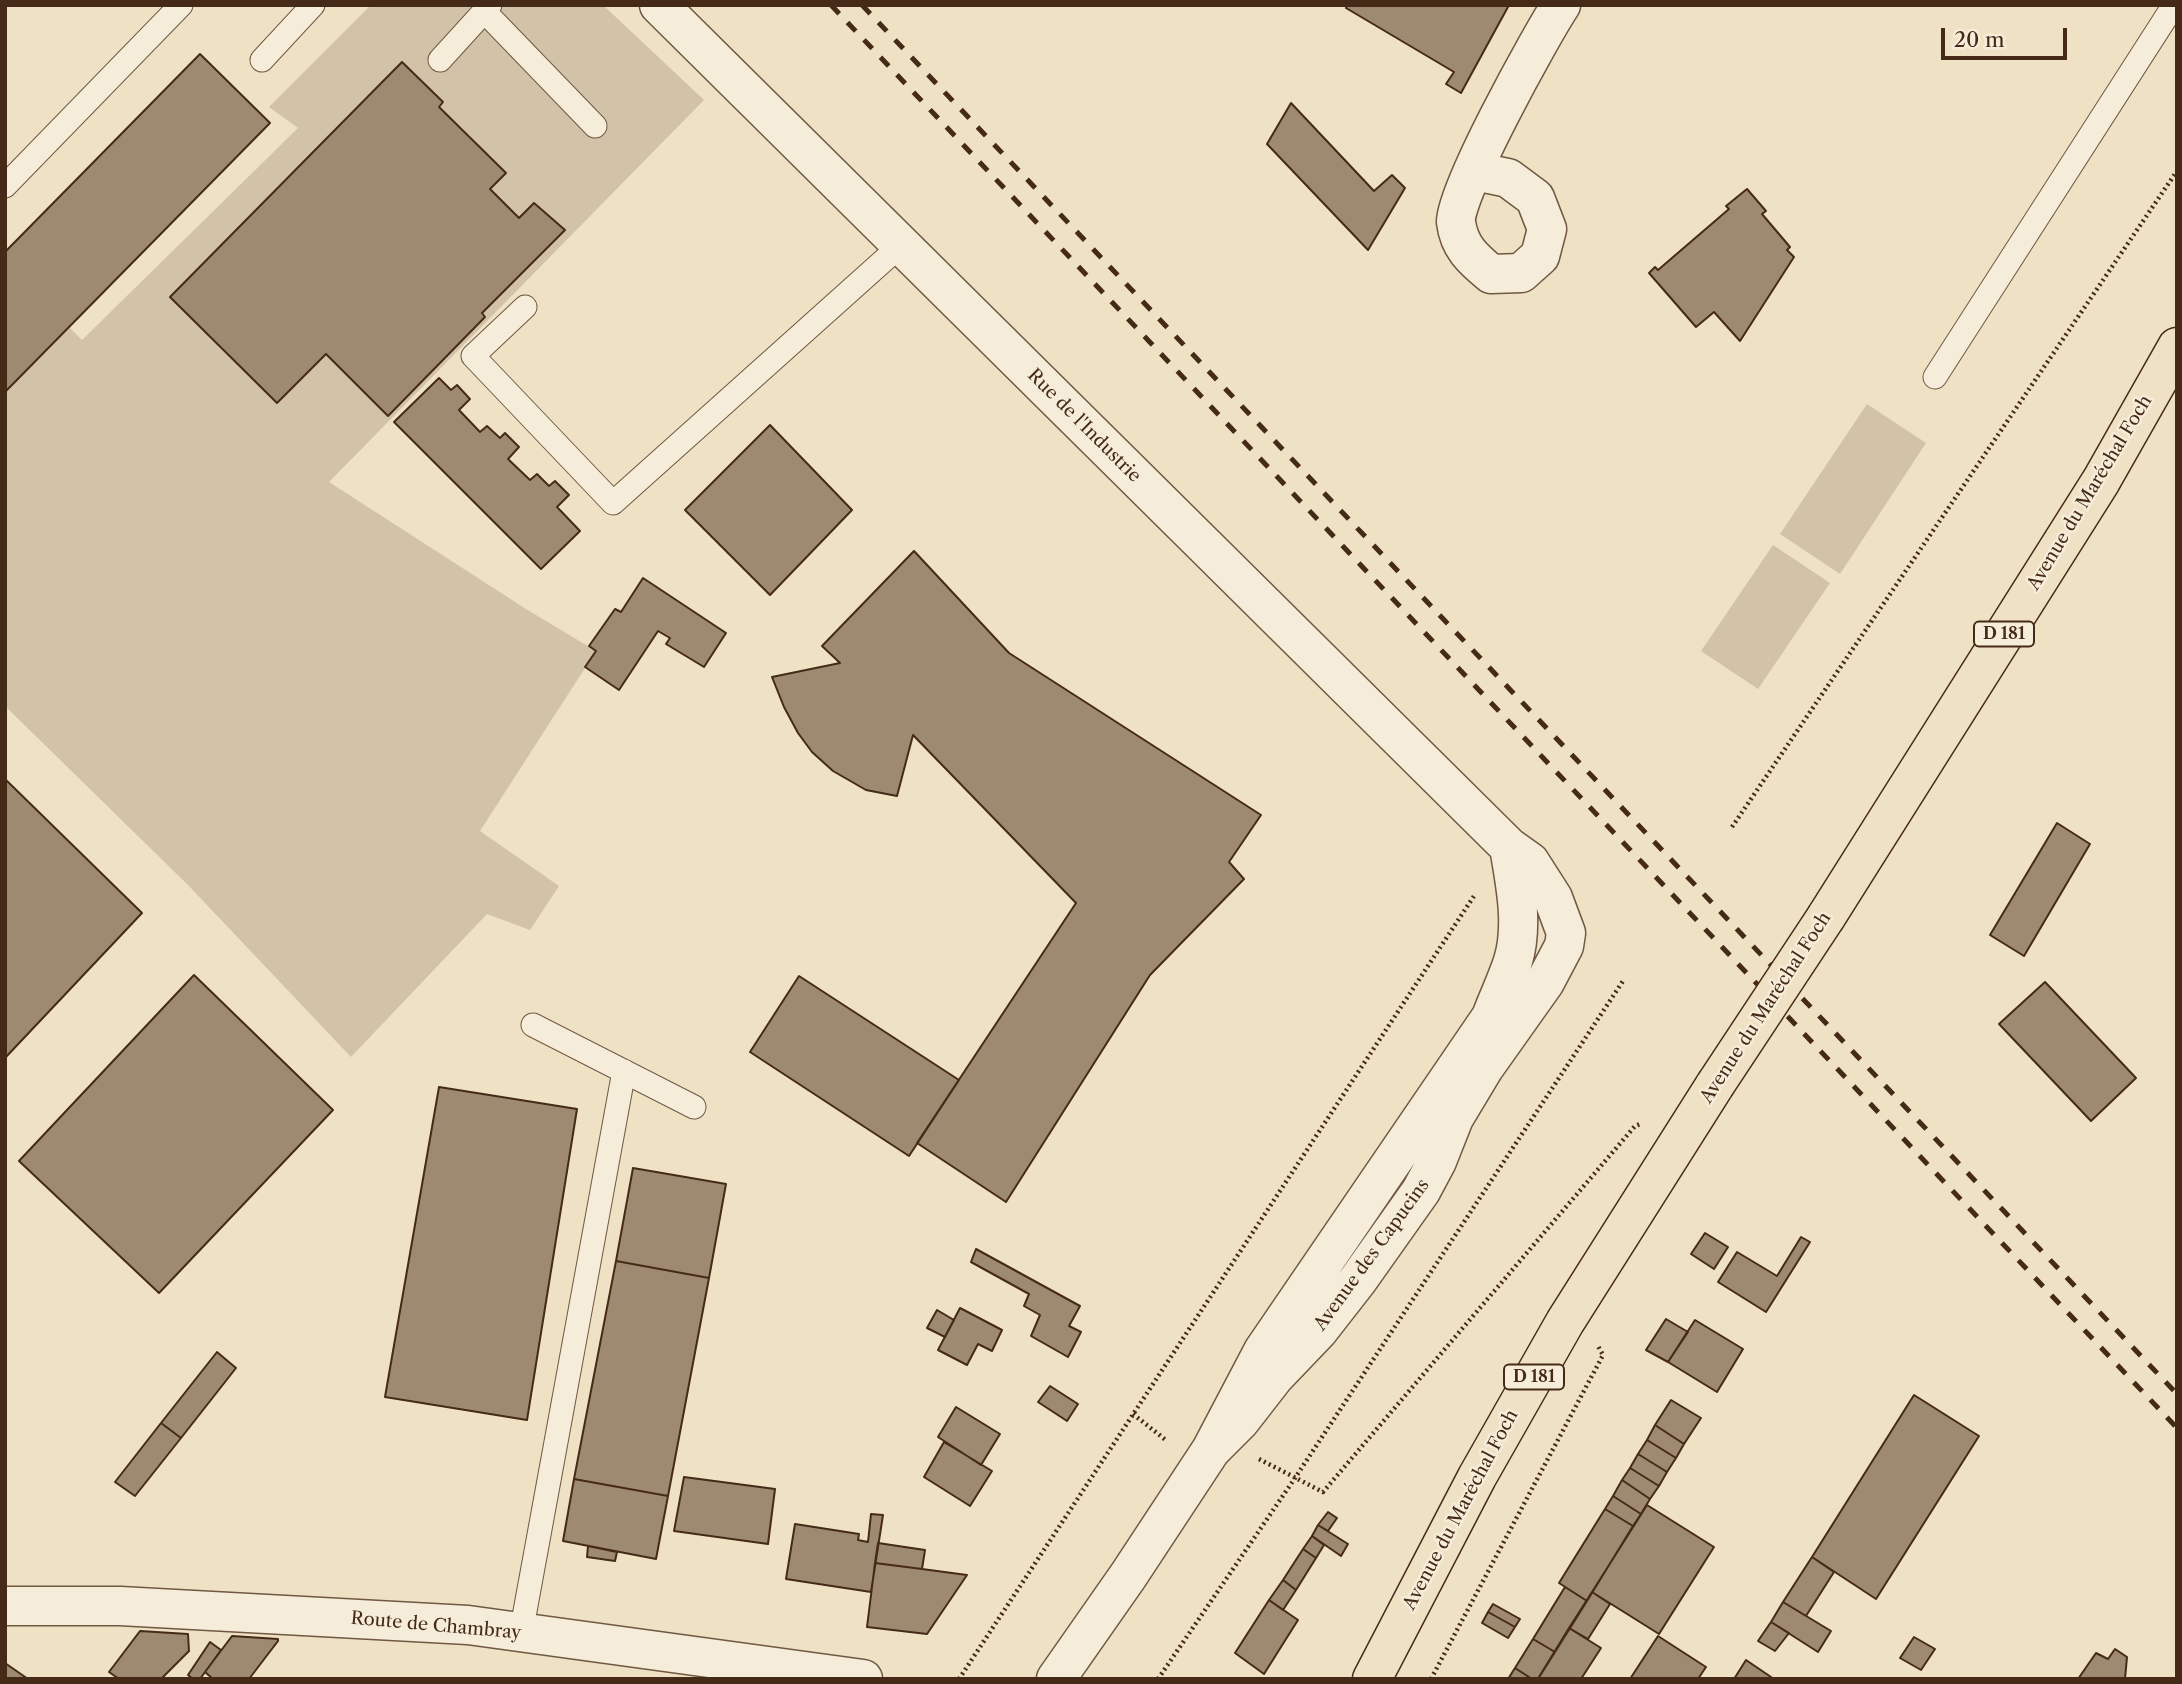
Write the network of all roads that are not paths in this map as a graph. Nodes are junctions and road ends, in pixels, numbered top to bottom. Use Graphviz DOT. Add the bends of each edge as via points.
graph roads {
  1 [pos="181,5"];
  2 [pos="313,5"];
  3 [pos="659,5"];
  4 [pos="1561,5"];
  5 [pos="2174,5"];
  6 [pos="487,8"];
  7 [pos="262,60"];
  8 [pos="440,60"];
  9 [pos="595,126"];
  10 [pos="1474,171"];
  11 [pos="5,186"];
  12 [pos="901,245"];
  13 [pos="525,307"];
  14 [pos="2177,346"];
  15 [pos="1935,377"];
  16 [pos="1509,847"];
  17 [pos="1566,933"];
  18 [pos="533,1025"];
  19 [pos="624,1071"];
  20 [pos="694,1107"];
  21 [pos="1211,1450"];
  22 [pos="5,1606"];
  23 [pos="521,1633"];
  24 [pos="863,1679"];
  25 [pos="1056,1679"];
  26 [pos="1372,1679"];
  1 -- 11 [label="lane"];
  2 -- 7 [label="lane"];
  3 -- 12 [label="street, Rue de l'Industrie"];
  4 -- 10 [label="street"];
  5 -- 15 [label="lane"];
  6 -- 8 [label="lane"];
  6 -- 9 [label="lane"];
  12 -- 13 [label="lane" via="612,503 473,356"];
  12 -- 16 [label="street, Rue de l'Industrie"];
  14 -- 26 [label="main road, Avenue du Maréchal Foch / D 181, bridge" via="2101,481 1565,1322 1477,1477"];
  16 -- 17 [label="street, Rue de l'Industrie" via="1530,862 1553,898"];
  16 -- 21 [label="street, Avenue des Capucins" via="1517,909 1514,958 1491,1017 1263,1351"];
  17 -- 21 [label="street, Avenue des Capucins" via="1545,982 1454,1118 1421,1191 1319,1330"];
  18 -- 19 [label="lane"];
  19 -- 20 [label="lane"];
  19 -- 23 [label="lane"];
  21 -- 25 [label="street, Avenue des Capucins"];
  22 -- 23 [label="street, Route de Chambray" via="120,1606 468,1625"];
  23 -- 24 [label="street, Route de Chambray"];
}
